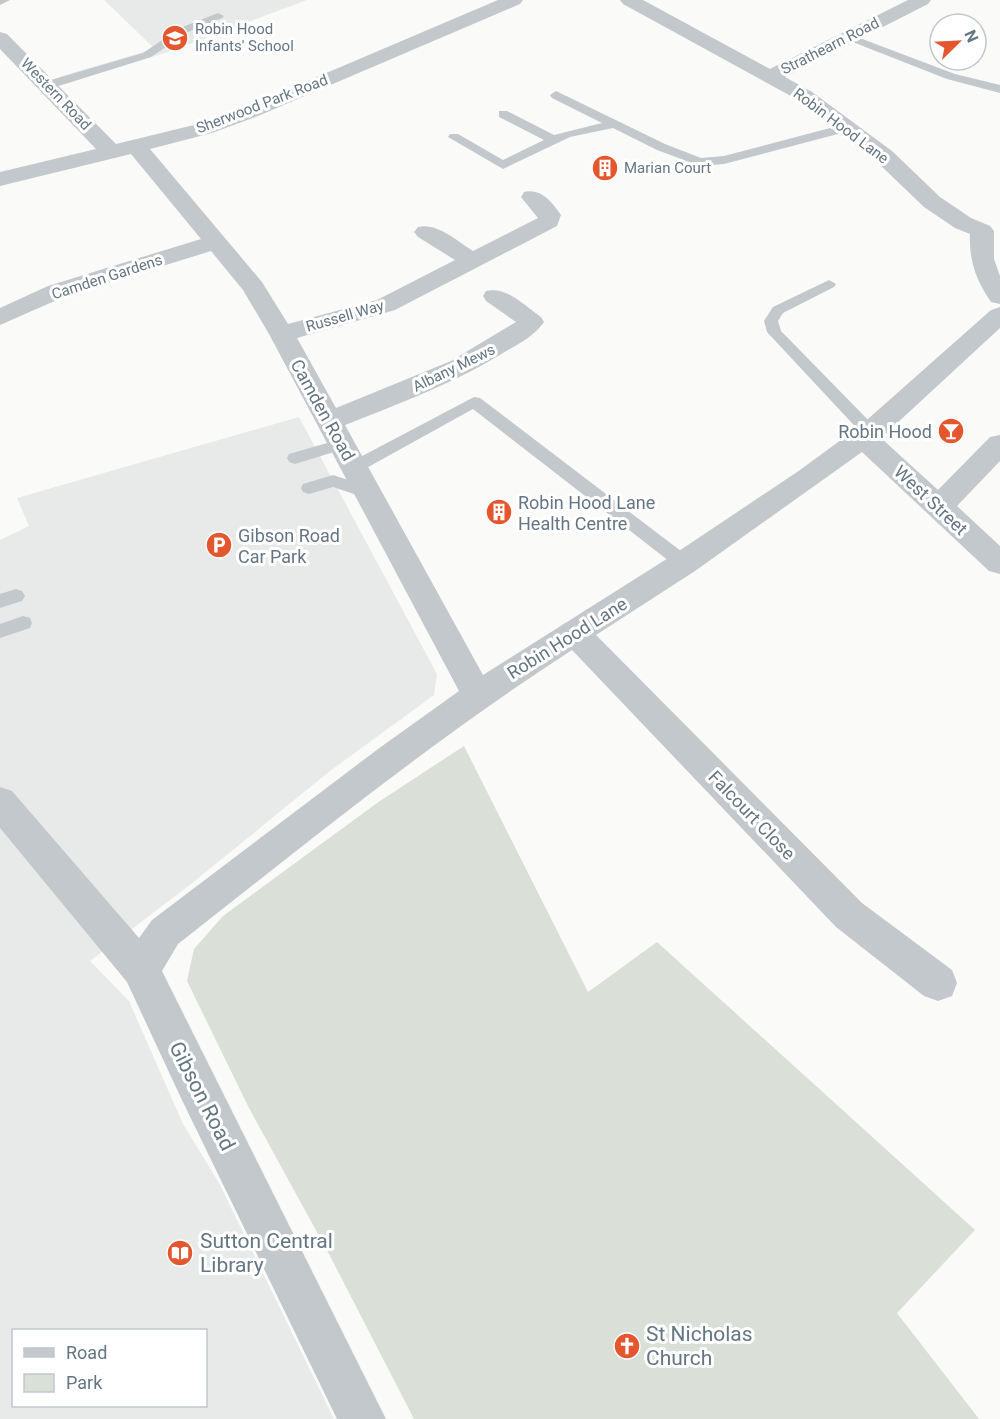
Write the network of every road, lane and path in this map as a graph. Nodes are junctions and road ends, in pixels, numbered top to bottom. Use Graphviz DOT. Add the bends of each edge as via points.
graph roads {
  1 [pos="5,0"];
  2 [pos="514,0"];
  3 [pos="629,0"];
  4 [pos="922,0"];
  5 [pos="0,2"];
  6 [pos="219,16"];
  7 [pos="849,37"];
  8 [pos="0,38"];
  9 [pos="771,76"];
  10 [pos="48,85"];
  11 [pos="1000,89"];
  12 [pos="556,95"];
  13 [pos="503,114"];
  14 [pos="613,124"];
  15 [pos="849,127"];
  16 [pos="454,137"];
  17 [pos="553,140"];
  18 [pos="135,145"];
  19 [pos="110,151"];
  20 [pos="0,178"];
  21 [pos="532,197"];
  22 [pos="1000,213"];
  23 [pos="982,231"];
  24 [pos="426,232"];
  25 [pos="216,242"];
  26 [pos="472,261"];
  27 [pos="829,284"];
  28 [pos="495,296"];
  29 [pos="1000,297"];
  30 [pos="1000,315"];
  31 [pos="0,317"];
  32 [pos="282,334"];
  33 [pos="329,421"];
  34 [pos="866,434"];
  35 [pos="1000,444"];
  36 [pos="348,455"];
  37 [pos="294,458"];
  38 [pos="309,488"];
  39 [pos="369,494"];
  40 [pos="939,507"];
  41 [pos="684,563"];
  42 [pos="1000,563"];
  43 [pos="23,623"];
  44 [pos="0,631"];
  45 [pos="576,634"];
  46 [pos="478,695"];
  47 [pos="0,802"];
  48 [pos="141,969"];
  49 [pos="938,983"];
  50 [pos="362,1419"];
  1 -- 5 [label="lane"];
  2 -- 18 [label="street, Sherwood Park Road" via="251,112 205,129"];
  3 -- 9 [label="street, Robin Hood Lane"];
  4 -- 7 [label="street, Strathearn Road"];
  6 -- 10 [label="lane" via="184,30 147,55"];
  7 -- 9 [label="street, Strathearn Road"];
  7 -- 11 [label="lane" via="951,77"];
  8 -- 10 [label="street, Western Road"];
  9 -- 15 [label="street, Robin Hood Lane"];
  10 -- 19 [label="street, Western Road"];
  12 -- 14 [label="lane"];
  13 -- 17 [label="lane"];
  14 -- 15 [label="lane" via="700,162 724,160"];
  14 -- 17 [label="lane"];
  15 -- 23 [label="street, Robin Hood Lane" via="932,202"];
  16 -- 17 [label="lane" via="503,165"];
  18 -- 19 [label="street, Sherwood Park Road"];
  18 -- 25 [label="street, Camden Road"];
  19 -- 20 [label="street, Sherwood Park Road"];
  21 -- 26 [label="street, Russell Way" via="550,215 549,221"];
  22 -- 23 [label="street"];
  23 -- 29 [label="street" via="980,257"];
  24 -- 26 [label="street"];
  25 -- 31 [label="street, Camden Gardens" via="57,291"];
  25 -- 32 [label="street, Camden Road" via="253,287"];
  26 -- 32 [label="street, Russell Way" via="386,305"];
  27 -- 34 [label="lane" via="778,310 771,326"];
  28 -- 33 [label="street, Albany Mews" via="531,322 505,343 423,384"];
  30 -- 34 [label="street, Robin Hood Lane"];
  32 -- 33 [label="street, Camden Road"];
  33 -- 36 [label="street, Camden Road"];
  34 -- 40 [label="street, West Street"];
  34 -- 41 [label="street, Robin Hood Lane"];
  35 -- 40 [label="street"];
  36 -- 37 [label="lane"];
  36 -- 39 [label="street, Camden Road"];
  36 -- 41 [label="lane" via="474,402"];
  38 -- 39 [label="lane" via="333,481"];
  39 -- 46 [label="street, Camden Road"];
  40 -- 42 [label="street, West Street"];
  41 -- 45 [label="street, Robin Hood Lane"];
  43 -- 44 [label="lane"];
  45 -- 46 [label="street, Robin Hood Lane"];
  45 -- 49 [label="street, Falcourt Close" via="849,915"];
  46 -- 48 [label="street, Robin Hood Lane" via="165,932"];
  47 -- 48 [label="street, Gibson Road"];
  48 -- 50 [label="street, Gibson Road"];
}
